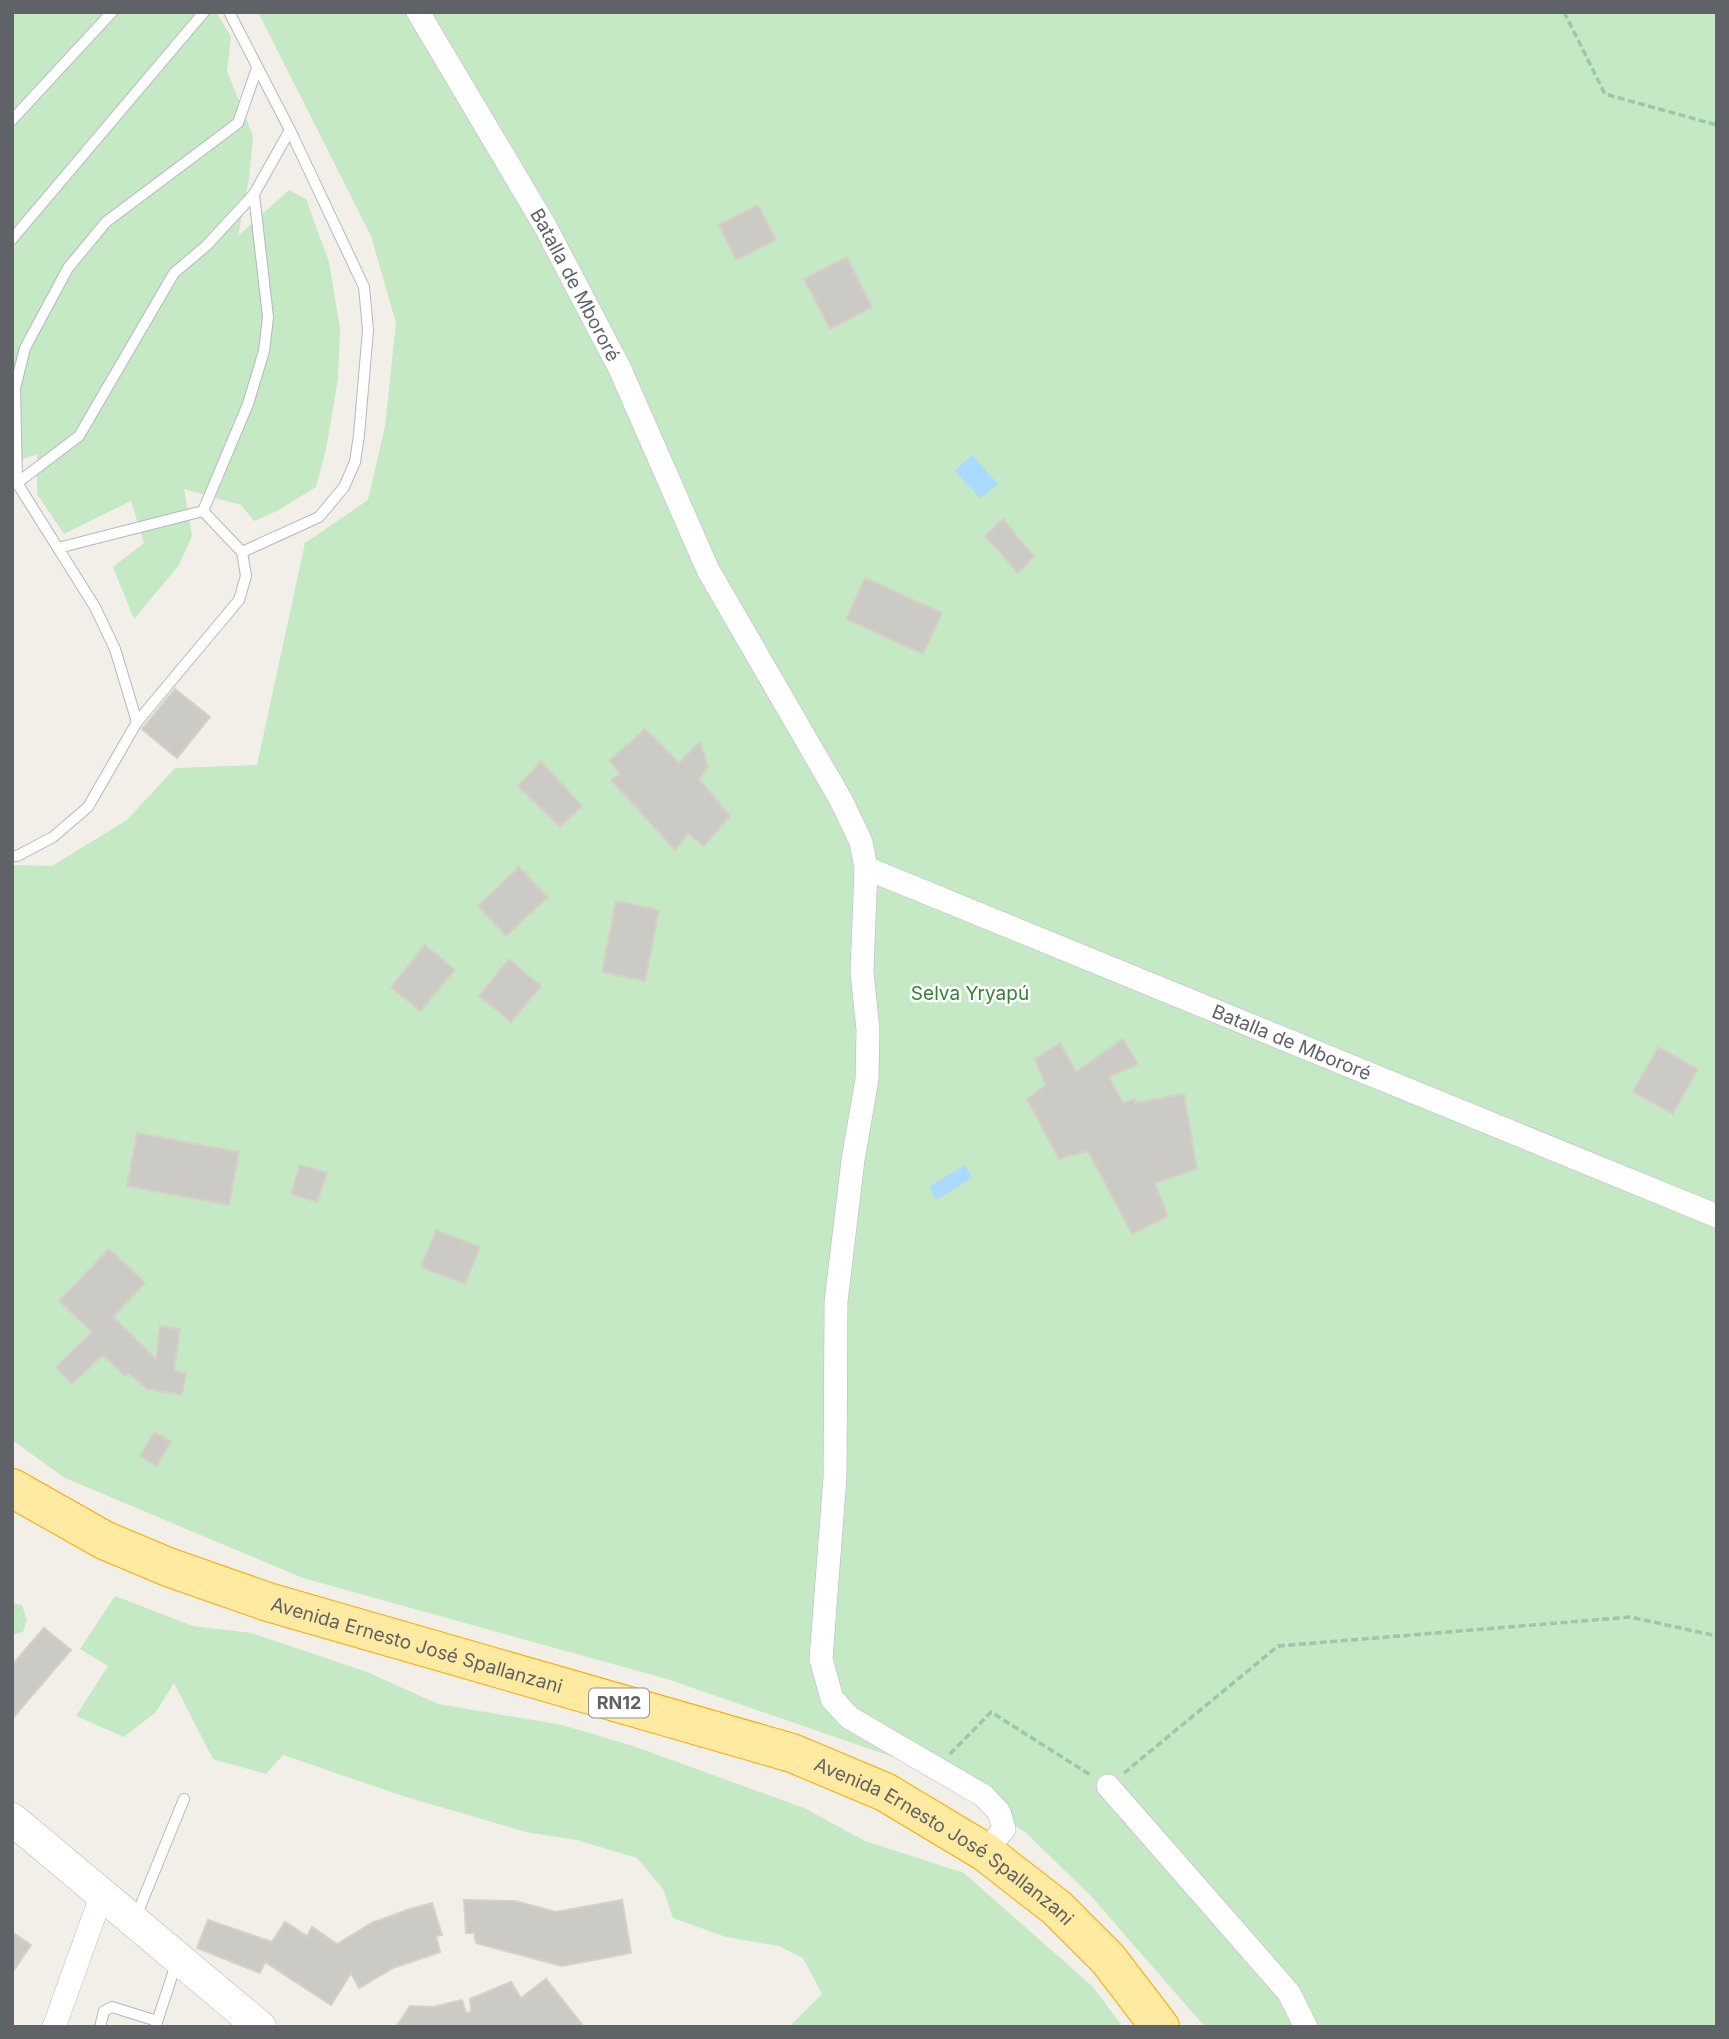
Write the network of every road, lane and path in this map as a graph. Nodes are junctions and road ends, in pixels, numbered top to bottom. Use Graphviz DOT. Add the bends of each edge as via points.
graph roads {
  1 [pos="112,12"];
  2 [pos="204,12"];
  3 [pos="229,12"];
  4 [pos="418,12"];
  5 [pos="1564,12"];
  6 [pos="257,68"];
  7 [pos="12,120"];
  8 [pos="1717,125"];
  9 [pos="290,130"];
  10 [pos="254,194"];
  11 [pos="12,239"];
  12 [pos="15,484"];
  13 [pos="202,511"];
  14 [pos="58,548"];
  15 [pos="242,552"];
  16 [pos="137,722"];
  17 [pos="12,856"];
  18 [pos="866,868"];
  19 [pos="1717,1216"];
  20 [pos="12,1488"];
  21 [pos="1717,1636"];
  22 [pos="936,1769"];
  23 [pos="1108,1786"];
  24 [pos="184,1799"];
  25 [pos="12,1819"];
  26 [pos="985,1852"];
  27 [pos="102,1895"];
  28 [pos="134,1922"];
  29 [pos="178,1958"];
  30 [pos="157,2024"];
  31 [pos="54,2027"];
  32 [pos="100,2027"];
  33 [pos="260,2027"];
  34 [pos="1160,2027"];
  35 [pos="1306,2027"];
  1 -- 7 [label="lane"];
  2 -- 11 [label="lane"];
  3 -- 6 [label="lane"];
  4 -- 18 [label="street, Batalla de Mbororé" via="545,226 613,357 708,570 841,800 861,842"];
  5 -- 8 [label="path" via="1605,94"];
  6 -- 9 [label="lane"];
  6 -- 12 [label="lane" via="238,122 106,222 68,268 25,348 15,388"];
  9 -- 10 [label="lane"];
  9 -- 15 [label="lane" via="364,288 368,330 359,435 355,462 344,487 319,517"];
  10 -- 12 [label="lane" via="174,273 79,436"];
  10 -- 13 [label="lane" via="268,317 264,351 248,404"];
  12 -- 14 [label="lane"];
  13 -- 14 [label="lane"];
  13 -- 15 [label="lane"];
  14 -- 16 [label="lane" via="96,607 115,649"];
  15 -- 16 [label="lane" via="246,576 239,600"];
  16 -- 17 [label="lane" via="88,807 53,837"];
  18 -- 19 [label="street, Batalla de Mbororé"];
  18 -- 22 [label="street, Batalla de Mbororé" via="862,972 867,1079 836,1302 835,1477 821,1659 832,1699 850,1718"];
  20 -- 26 [label="highway, Avenida Ernesto José Spallanzani / RN12" via="104,1540 243,1593 792,1753 885,1792"];
  21 -- 23 [label="path" via="1630,1618 1278,1646"];
  22 -- 23 [label="path" via="991,1712"];
  22 -- 26 [label="street, Batalla de Mbororé" via="985,1796 999,1812 1004,1829"];
  23 -- 35 [label="street" via="1289,1993"];
  24 -- 28 [label="lane"];
  25 -- 27 [label="main road"];
  26 -- 34 [label="highway, Avenida Ernesto José Spallanzani / RN12" via="1056,1908 1108,1959"];
  27 -- 28 [label="main road"];
  27 -- 31 [label="street"];
  28 -- 29 [label="main road"];
  29 -- 30 [label="lane"];
  29 -- 33 [label="main road"];
  30 -- 32 [label="lane" via="111,2007 104,2011"];
}
